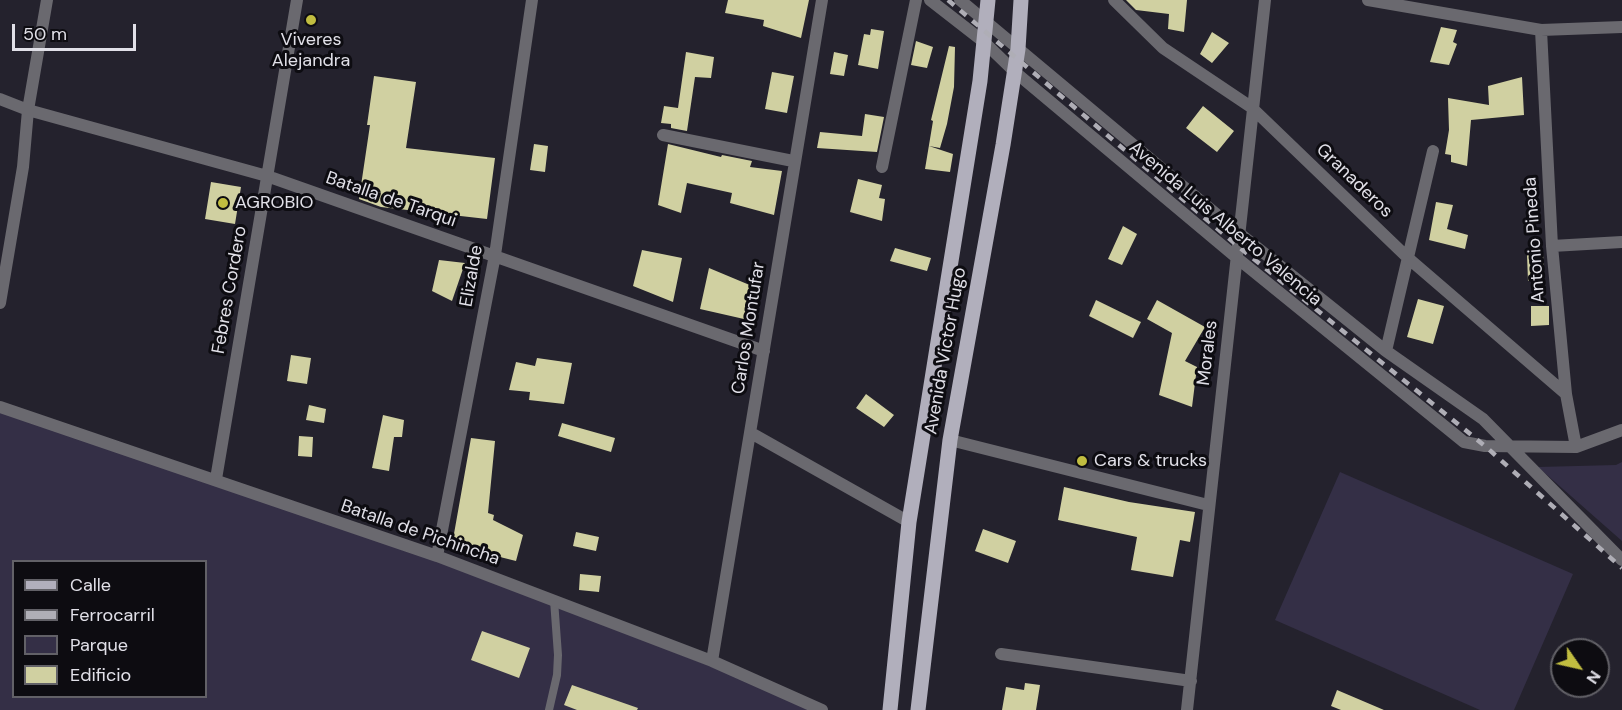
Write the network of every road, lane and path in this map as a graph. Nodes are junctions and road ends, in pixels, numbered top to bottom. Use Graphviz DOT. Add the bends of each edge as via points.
graph roads {
  1 [pos="47,0"];
  2 [pos="297,0"];
  3 [pos="532,0"];
  4 [pos="822,0"];
  5 [pos="916,0"];
  6 [pos="930,0"];
  7 [pos="960,0"];
  8 [pos="988,0"];
  9 [pos="1021,0"];
  10 [pos="1114,0"];
  11 [pos="1265,0"];
  12 [pos="1368,0"];
  13 [pos="1416,4"];
  14 [pos="986,20"];
  15 [pos="1622,27"];
  16 [pos="1541,30"];
  17 [pos="984,42"];
  18 [pos="1018,49"];
  19 [pos="1015,72"];
  20 [pos="0,99"];
  21 [pos="1251,107"];
  22 [pos="28,110"];
  23 [pos="663,135"];
  24 [pos="1433,151"];
  25 [pos="793,160"];
  26 [pos="882,167"];
  27 [pos="267,176"];
  28 [pos="1239,233"];
  29 [pos="1622,242"];
  30 [pos="1552,246"];
  31 [pos="495,255"];
  32 [pos="1237,258"];
  33 [pos="1408,258"];
  34 [pos="0,303"];
  35 [pos="764,351"];
  36 [pos="1386,351"];
  37 [pos="1566,394"];
  38 [pos="0,407"];
  39 [pos="1622,430"];
  40 [pos="751,433"];
  41 [pos="950,440"];
  42 [pos="1511,447"];
  43 [pos="1576,447"];
  44 [pos="216,479"];
  45 [pos="1208,505"];
  46 [pos="909,522"];
  47 [pos="437,556"];
  48 [pos="1622,560"];
  49 [pos="554,600"];
  50 [pos="1001,654"];
  51 [pos="712,661"];
  52 [pos="1191,681"];
  53 [pos="549,710"];
  54 [pos="822,710"];
  55 [pos="890,710"];
  56 [pos="918,710"];
  57 [pos="1187,710"];
  1 -- 22 [label="street"];
  2 -- 27 [label="street, Febres Cordero"];
  3 -- 31 [label="street, Elizalde"];
  4 -- 25 [label="street, Carlos Montufar"];
  5 -- 26 [label="street"];
  6 -- 17 [label="street, Avenida Luis Alberto Valencia"];
  7 -- 14 [label="street, Avenida Luis Alberto Valencia"];
  8 -- 14 [label="main road, Avenida Victor Hugo"];
  9 -- 18 [label="main road, Avenida Victor Hugo"];
  10 -- 21 [label="street, Granaderos" via="1163,48"];
  11 -- 21 [label="street, Morales"];
  12 -- 13 [label="street"];
  13 -- 16 [label="street"];
  14 -- 17 [label="main road, Avenida Victor Hugo"];
  14 -- 18 [label="street, Avenida Luis Alberto Valencia"];
  15 -- 16 [label="street"];
  16 -- 30 [label="street, Antonio Pineda"];
  17 -- 19 [label="street, Avenida Luis Alberto Valencia"];
  17 -- 46 [label="main road, Avenida Victor Hugo"];
  18 -- 19 [label="main road, Avenida Victor Hugo"];
  18 -- 28 [label="street, Avenida Luis Alberto Valencia"];
  19 -- 32 [label="street, Avenida Luis Alberto Valencia"];
  19 -- 41 [label="main road, Avenida Victor Hugo"];
  20 -- 22 [label="street, Batalla de Tarqui"];
  21 -- 28 [label="street, Morales"];
  21 -- 33 [label="street, Granaderos"];
  22 -- 27 [label="street, Batalla de Tarqui"];
  22 -- 34 [label="street" via="23,167"];
  23 -- 25 [label="street"];
  24 -- 33 [label="street"];
  25 -- 35 [label="street, Carlos Montufar"];
  27 -- 31 [label="street, Batalla de Tarqui"];
  27 -- 44 [label="street, Febres Cordero"];
  28 -- 32 [label="street, Morales"];
  28 -- 36 [label="street, Avenida Luis Alberto Valencia"];
  29 -- 30 [label="street"];
  30 -- 37 [label="street, Antonio Pineda"];
  31 -- 35 [label="street, Batalla de Tarqui"];
  31 -- 47 [label="street, Elizalde"];
  32 -- 42 [label="street, Avenida Luis Alberto Valencia" via="1464,442"];
  32 -- 45 [label="street, Morales"];
  33 -- 36 [label="street"];
  33 -- 37 [label="street, Granaderos"];
  35 -- 40 [label="street, Carlos Montufar"];
  36 -- 42 [label="street, Avenida Luis Alberto Valencia" via="1483,419"];
  37 -- 43 [label="street, Antonio Pineda"];
  38 -- 44 [label="street, Batalla de Pichincha"];
  39 -- 43 [label="street"];
  40 -- 46 [label="street"];
  40 -- 51 [label="street, Carlos Montufar"];
  41 -- 45 [label="street"];
  41 -- 56 [label="main road, Avenida Victor Hugo"];
  42 -- 43 [label="street"];
  42 -- 48 [label="street, Avenida Luis Alberto Valencia"];
  44 -- 47 [label="street, Batalla de Pichincha"];
  45 -- 52 [label="street, Morales"];
  46 -- 55 [label="main road, Avenida Victor Hugo"];
  47 -- 49 [label="street, Batalla de Pichincha"];
  49 -- 51 [label="street, Batalla de Pichincha"];
  49 -- 53 [label="lane" via="558,655"];
  50 -- 52 [label="street"];
  51 -- 54 [label="street, Batalla de Pichincha"];
  52 -- 57 [label="street, Morales"];
}
